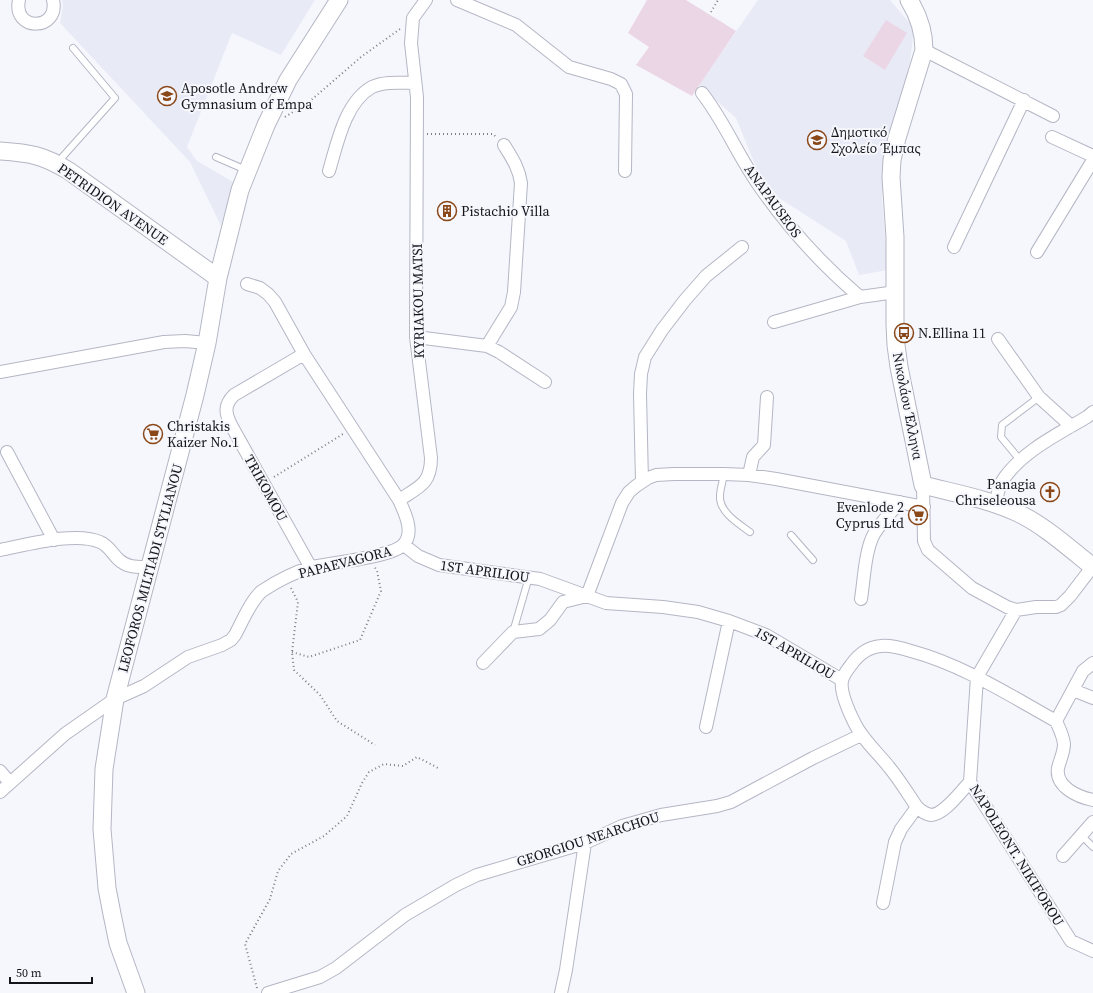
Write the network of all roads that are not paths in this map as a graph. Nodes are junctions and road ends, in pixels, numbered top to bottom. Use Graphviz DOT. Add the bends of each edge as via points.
graph roads {
  1 [pos="19,0"];
  2 [pos="53,0"];
  3 [pos="339,0"];
  4 [pos="426,0"];
  5 [pos="457,0"];
  6 [pos="909,0"];
  7 [pos="73,48"];
  8 [pos="924,50"];
  9 [pos="415,83"];
  10 [pos="702,93"];
  11 [pos="1024,100"];
  12 [pos="1053,116"];
  13 [pos="1052,137"];
  14 [pos="504,145"];
  15 [pos="0,151"];
  16 [pos="1093,156"];
  17 [pos="216,157"];
  18 [pos="1093,160"];
  19 [pos="57,164"];
  20 [pos="248,171"];
  21 [pos="329,171"];
  22 [pos="625,171"];
  23 [pos="742,247"];
  24 [pos="954,247"];
  25 [pos="1038,252"];
  26 [pos="218,278"];
  27 [pos="247,284"];
  28 [pos="896,292"];
  29 [pos="860,297"];
  30 [pos="774,322"];
  31 [pos="416,336"];
  32 [pos="998,339"];
  33 [pos="207,343"];
  34 [pos="487,346"];
  35 [pos="304,354"];
  36 [pos="0,372"];
  37 [pos="545,382"];
  38 [pos="767,397"];
  39 [pos="1040,397"];
  40 [pos="1093,412"];
  41 [pos="1071,426"];
  42 [pos="7,452"];
  43 [pos="1020,460"];
  44 [pos="724,474"];
  45 [pos="749,475"];
  46 [pos="642,482"];
  47 [pos="923,485"];
  48 [pos="399,500"];
  49 [pos="900,502"];
  50 [pos="995,504"];
  51 [pos="924,507"];
  52 [pos="750,532"];
  53 [pos="791,535"];
  54 [pos="54,540"];
  55 [pos="404,545"];
  56 [pos="0,550"];
  57 [pos="813,560"];
  58 [pos="1093,566"];
  59 [pos="150,567"];
  60 [pos="311,568"];
  61 [pos="529,577"];
  62 [pos="587,596"];
  63 [pos="861,599"];
  64 [pos="1016,610"];
  65 [pos="730,620"];
  66 [pos="513,632"];
  67 [pos="483,663"];
  68 [pos="1093,663"];
  69 [pos="977,677"];
  70 [pos="842,680"];
  71 [pos="1073,690"];
  72 [pos="1093,698"];
  73 [pos="115,699"];
  74 [pos="1056,721"];
  75 [pos="706,727"];
  76 [pos="861,734"];
  77 [pos="0,771"];
  78 [pos="970,782"];
  79 [pos="10,783"];
  80 [pos="0,792"];
  81 [pos="1093,800"];
  82 [pos="916,807"];
  83 [pos="1093,822"];
  84 [pos="1082,836"];
  85 [pos="585,843"];
  86 [pos="1093,847"];
  87 [pos="1063,856"];
  88 [pos="883,902"];
  89 [pos="1093,951"];
  90 [pos="136,993"];
  91 [pos="268,993"];
  92 [pos="560,993"];
  1 -- 2 [label="street" via="18,7 22,18 36,24 46,21 51,15 54,8"];
  3 -- 20 [label="main road, LEOFOROS MILTIADI STYLIANOU" via="288,80 266,125"];
  4 -- 9 [label="street, KYRIAKOU MATSI" via="413,18 411,43"];
  5 -- 22 [label="street" via="516,25 569,67 621,84 626,94"];
  6 -- 8 [label="main road, Νικολάου Έλληνα" via="922,27"];
  7 -- 19 [label="lane" via="115,98"];
  8 -- 11 [label="street"];
  8 -- 28 [label="main road, Νικολάου Έλληνα" via="892,160"];
  9 -- 21 [label="street" via="388,83 373,87 360,97 344,122"];
  9 -- 31 [label="street, KYRIAKOU MATSI"];
  10 -- 29 [label="street, ANAPAUSEOS" via="721,120 758,184 811,250"];
  11 -- 12 [label="street"];
  11 -- 24 [label="street"];
  13 -- 16 [label="street"];
  14 -- 34 [label="street" via="516,163 521,183 514,292 511,307"];
  15 -- 19 [label="main road, PETRIDION AVENUE" via="22,152"];
  17 -- 20 [label="lane"];
  18 -- 25 [label="street"];
  19 -- 26 [label="main road, PETRIDION AVENUE"];
  20 -- 26 [label="main road, LEOFOROS MILTIADI STYLIANOU" via="240,190"];
  23 -- 46 [label="street" via="706,276 685,300 662,330 646,357 641,374 640,394"];
  26 -- 33 [label="main road, LEOFOROS MILTIADI STYLIANOU"];
  27 -- 35 [label="street" via="260,288 275,302"];
  28 -- 29 [label="street"];
  28 -- 47 [label="main road, Νικολάου Έλληνα" via="898,367"];
  29 -- 30 [label="street"];
  31 -- 34 [label="street"];
  31 -- 48 [label="street, KYRIAKOU MATSI" via="431,468 423,484"];
  32 -- 39 [label="street"];
  33 -- 36 [label="street" via="164,342"];
  33 -- 59 [label="main road, LEOFOROS MILTIADI STYLIANOU"];
  34 -- 37 [label="street"];
  35 -- 48 [label="street"];
  35 -- 60 [label="street, TRIKOMOU" via="234,395 228,401 226,415"];
  38 -- 45 [label="street" via="764,445 753,457"];
  39 -- 41 [label="street"];
  39 -- 43 [label="lane" via="1002,425 1001,437"];
  40 -- 41 [label="street"];
  41 -- 43 [label="street"];
  42 -- 54 [label="street"];
  43 -- 50 [label="street" via="1000,485"];
  44 -- 45 [label="street"];
  44 -- 46 [label="street" via="656,475"];
  44 -- 52 [label="lane" via="720,504 731,518"];
  45 -- 49 [label="street"];
  46 -- 62 [label="street" via="629,492 622,503"];
  47 -- 50 [label="main road"];
  47 -- 51 [label="street"];
  48 -- 55 [label="street" via="408,523"];
  49 -- 51 [label="street"];
  49 -- 63 [label="street" via="885,518 869,546"];
  50 -- 58 [label="main road" via="1018,513"];
  51 -- 64 [label="street" via="924,541 928,550 972,588"];
  53 -- 57 [label="lane"];
  54 -- 56 [label="street"];
  54 -- 59 [label="street" via="93,539 110,549 125,564 132,567"];
  55 -- 60 [label="street, PAPAEVAGORA" via="388,553"];
  55 -- 61 [label="street, 1ST APRILIOU" via="418,556 439,565"];
  58 -- 64 [label="street" via="1061,604"];
  59 -- 73 [label="main road, LEOFOROS MILTIADI STYLIANOU"];
  60 -- 73 [label="street, PAPAEVAGORA" via="286,577 257,596 230,640 188,657 144,686"];
  61 -- 62 [label="street, 1ST APRILIOU" via="554,583"];
  61 -- 66 [label="lane"];
  62 -- 65 [label="street, 1ST APRILIOU" via="606,603 663,607"];
  62 -- 66 [label="street" via="563,602 550,620 539,629"];
  64 -- 69 [label="street, NAPOLEONT. NIKIFOROU"];
  65 -- 70 [label="street, 1ST APRILIOU" via="766,634"];
  65 -- 75 [label="street"];
  66 -- 67 [label="street"];
  68 -- 71 [label="street" via="1083,671"];
  69 -- 70 [label="street" via="933,657 882,645 859,655"];
  69 -- 74 [label="street"];
  69 -- 78 [label="street, NAPOLEONT. NIKIFOROU"];
  70 -- 76 [label="street" via="850,713"];
  71 -- 72 [label="street"];
  71 -- 74 [label="street"];
  73 -- 79 [label="street, PAPAEVAGORA" via="65,734"];
  73 -- 90 [label="main road, LEOFOROS MILTIADI STYLIANOU" via="104,769 102,829 107,888 118,943"];
  74 -- 81 [label="street" via="1064,745 1058,769 1059,778 1073,793"];
  76 -- 82 [label="street" via="891,769"];
  76 -- 85 [label="street, GEORGIOU NEARCHOU" via="731,802 661,815 622,826"];
  77 -- 79 [label="street"];
  78 -- 82 [label="street" via="942,811 930,815"];
  78 -- 89 [label="street, NAPOLEONT. NIKIFOROU" via="1071,941"];
  79 -- 80 [label="street, PAPAEVAGORA"];
  82 -- 88 [label="street" via="895,842"];
  83 -- 84 [label="street"];
  84 -- 86 [label="lane"];
  84 -- 87 [label="street"];
  85 -- 91 [label="street, GEORGIOU NEARCHOU" via="477,875 456,884 405,915 320,978"];
  85 -- 92 [label="street" via="566,970"];
}
